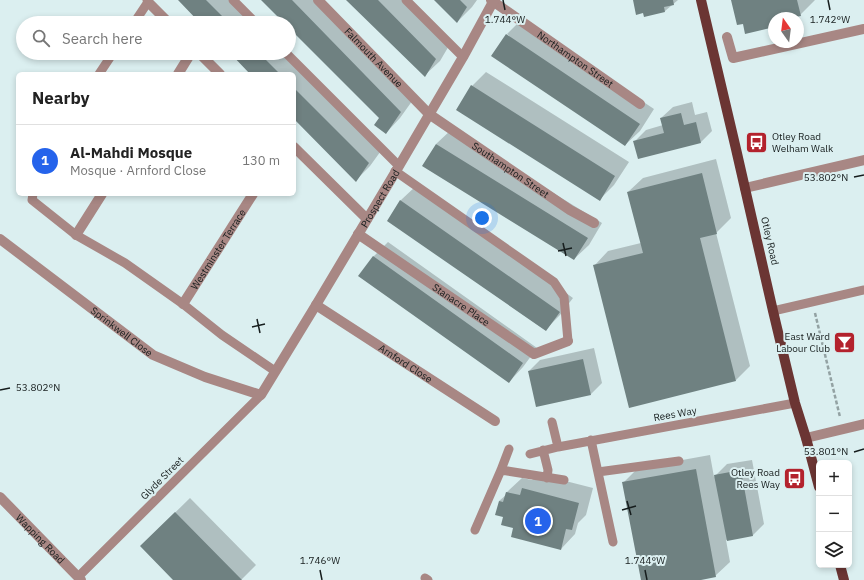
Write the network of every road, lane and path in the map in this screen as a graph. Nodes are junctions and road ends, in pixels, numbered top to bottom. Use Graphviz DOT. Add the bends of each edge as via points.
graph roads {
  1 [pos="233,0"];
  2 [pos="318,0"];
  3 [pos="406,0"];
  4 [pos="701,0"];
  5 [pos="147,1"];
  6 [pos="492,1"];
  7 [pos="138,16"];
  8 [pos="162,16"];
  9 [pos="249,16"];
  10 [pos="864,29"];
  11 [pos="727,37"];
  12 [pos="463,57"];
  13 [pos="109,60"];
  14 [pos="187,60"];
  15 [pos="206,60"];
  16 [pos="293,60"];
  17 [pos="100,72"];
  18 [pos="179,72"];
  19 [pos="218,72"];
  20 [pos="640,104"];
  21 [pos="429,114"];
  22 [pos="296,150"];
  23 [pos="864,160"];
  24 [pos="397,168"];
  25 [pos="745,188"];
  26 [pos="33,196"];
  27 [pos="101,196"];
  28 [pos="252,196"];
  29 [pos="367,220"];
  30 [pos="594,223"];
  31 [pos="358,234"];
  32 [pos="76,235"];
  33 [pos="0,239"];
  34 [pos="864,290"];
  35 [pos="812,302"];
  36 [pos="183,304"];
  37 [pos="316,305"];
  38 [pos="773,312"];
  39 [pos="568,341"];
  40 [pos="275,371"];
  41 [pos="260,395"];
  42 [pos="795,403"];
  43 [pos="495,421"];
  44 [pos="552,422"];
  45 [pos="864,424"];
  46 [pos="843,429"];
  47 [pos="806,438"];
  48 [pos="591,440"];
  49 [pos="558,446"];
  50 [pos="509,450"];
  51 [pos="543,450"];
  52 [pos="530,454"];
  53 [pos="679,461"];
  54 [pos="501,470"];
  55 [pos="598,472"];
  56 [pos="816,476"];
  57 [pos="547,478"];
  58 [pos="564,480"];
  59 [pos="0,498"];
  60 [pos="475,530"];
  61 [pos="613,542"];
  62 [pos="841,568"];
  63 [pos="80,579"];
  64 [pos="844,580"];
  1 -- 9 [label="lane"];
  2 -- 21 [label="street, Falmouth Avenue"];
  3 -- 12 [label="lane"];
  4 -- 25 [label="main road, Otley Road"];
  5 -- 7 [label="lane"];
  5 -- 8 [label="street"];
  6 -- 12 [label="street, Prospect Road"];
  6 -- 20 [label="street, Northampton Street"];
  10 -- 11 [label="street" via="733,58"];
  12 -- 21 [label="street, Prospect Road"];
  13 -- 17 [label="lane"];
  14 -- 18 [label="street"];
  15 -- 19 [label="street"];
  16 -- 24 [label="lane"];
  21 -- 24 [label="street, Prospect Road"];
  21 -- 30 [label="street, Southampton Street" via="570,210"];
  22 -- 29 [label="street"];
  23 -- 25 [label="street"];
  24 -- 29 [label="street, Prospect Road"];
  24 -- 39 [label="lane" via="554,282 564,297"];
  25 -- 38 [label="main road, Otley Road"];
  26 -- 32 [label="lane" via="32,200"];
  27 -- 32 [label="street"];
  28 -- 36 [label="street, Westminster Terrace"];
  29 -- 31 [label="street, Prospect Road"];
  31 -- 37 [label="street, Prospect Road"];
  31 -- 39 [label="street, Stanacre Place" via="534,354"];
  32 -- 36 [label="lane" via="125,263"];
  33 -- 41 [label="street, Sprinkwell Close" via="153,356"];
  34 -- 35 [label="lane"];
  35 -- 38 [label="lane"];
  35 -- 46 [label="path"];
  36 -- 40 [label="lane" via="222,335"];
  37 -- 40 [label="street, Prospect Road"];
  37 -- 43 [label="street, Arnford Close"];
  38 -- 42 [label="main road, Otley Road"];
  40 -- 41 [label="street, Prospect Road"];
  41 -- 63 [label="lane, Glyde Street"];
  42 -- 47 [label="main road, Otley Road"];
  42 -- 48 [label="lane, Rees Way"];
  44 -- 49 [label="lane"];
  45 -- 46 [label="street"];
  46 -- 47 [label="street"];
  47 -- 56 [label="main road, Otley Road"];
  48 -- 49 [label="lane, Rees Way"];
  48 -- 55 [label="lane"];
  49 -- 51 [label="lane, Rees Way"];
  50 -- 54 [label="lane"];
  51 -- 52 [label="lane, Rees Way"];
  51 -- 57 [label="lane" via="548,470"];
  53 -- 55 [label="lane"];
  54 -- 57 [label="lane"];
  54 -- 60 [label="lane"];
  55 -- 61 [label="lane"];
  57 -- 58 [label="lane"];
  59 -- 63 [label="street, Wapping Road"];
  62 -- 64 [label="main road"];
}
